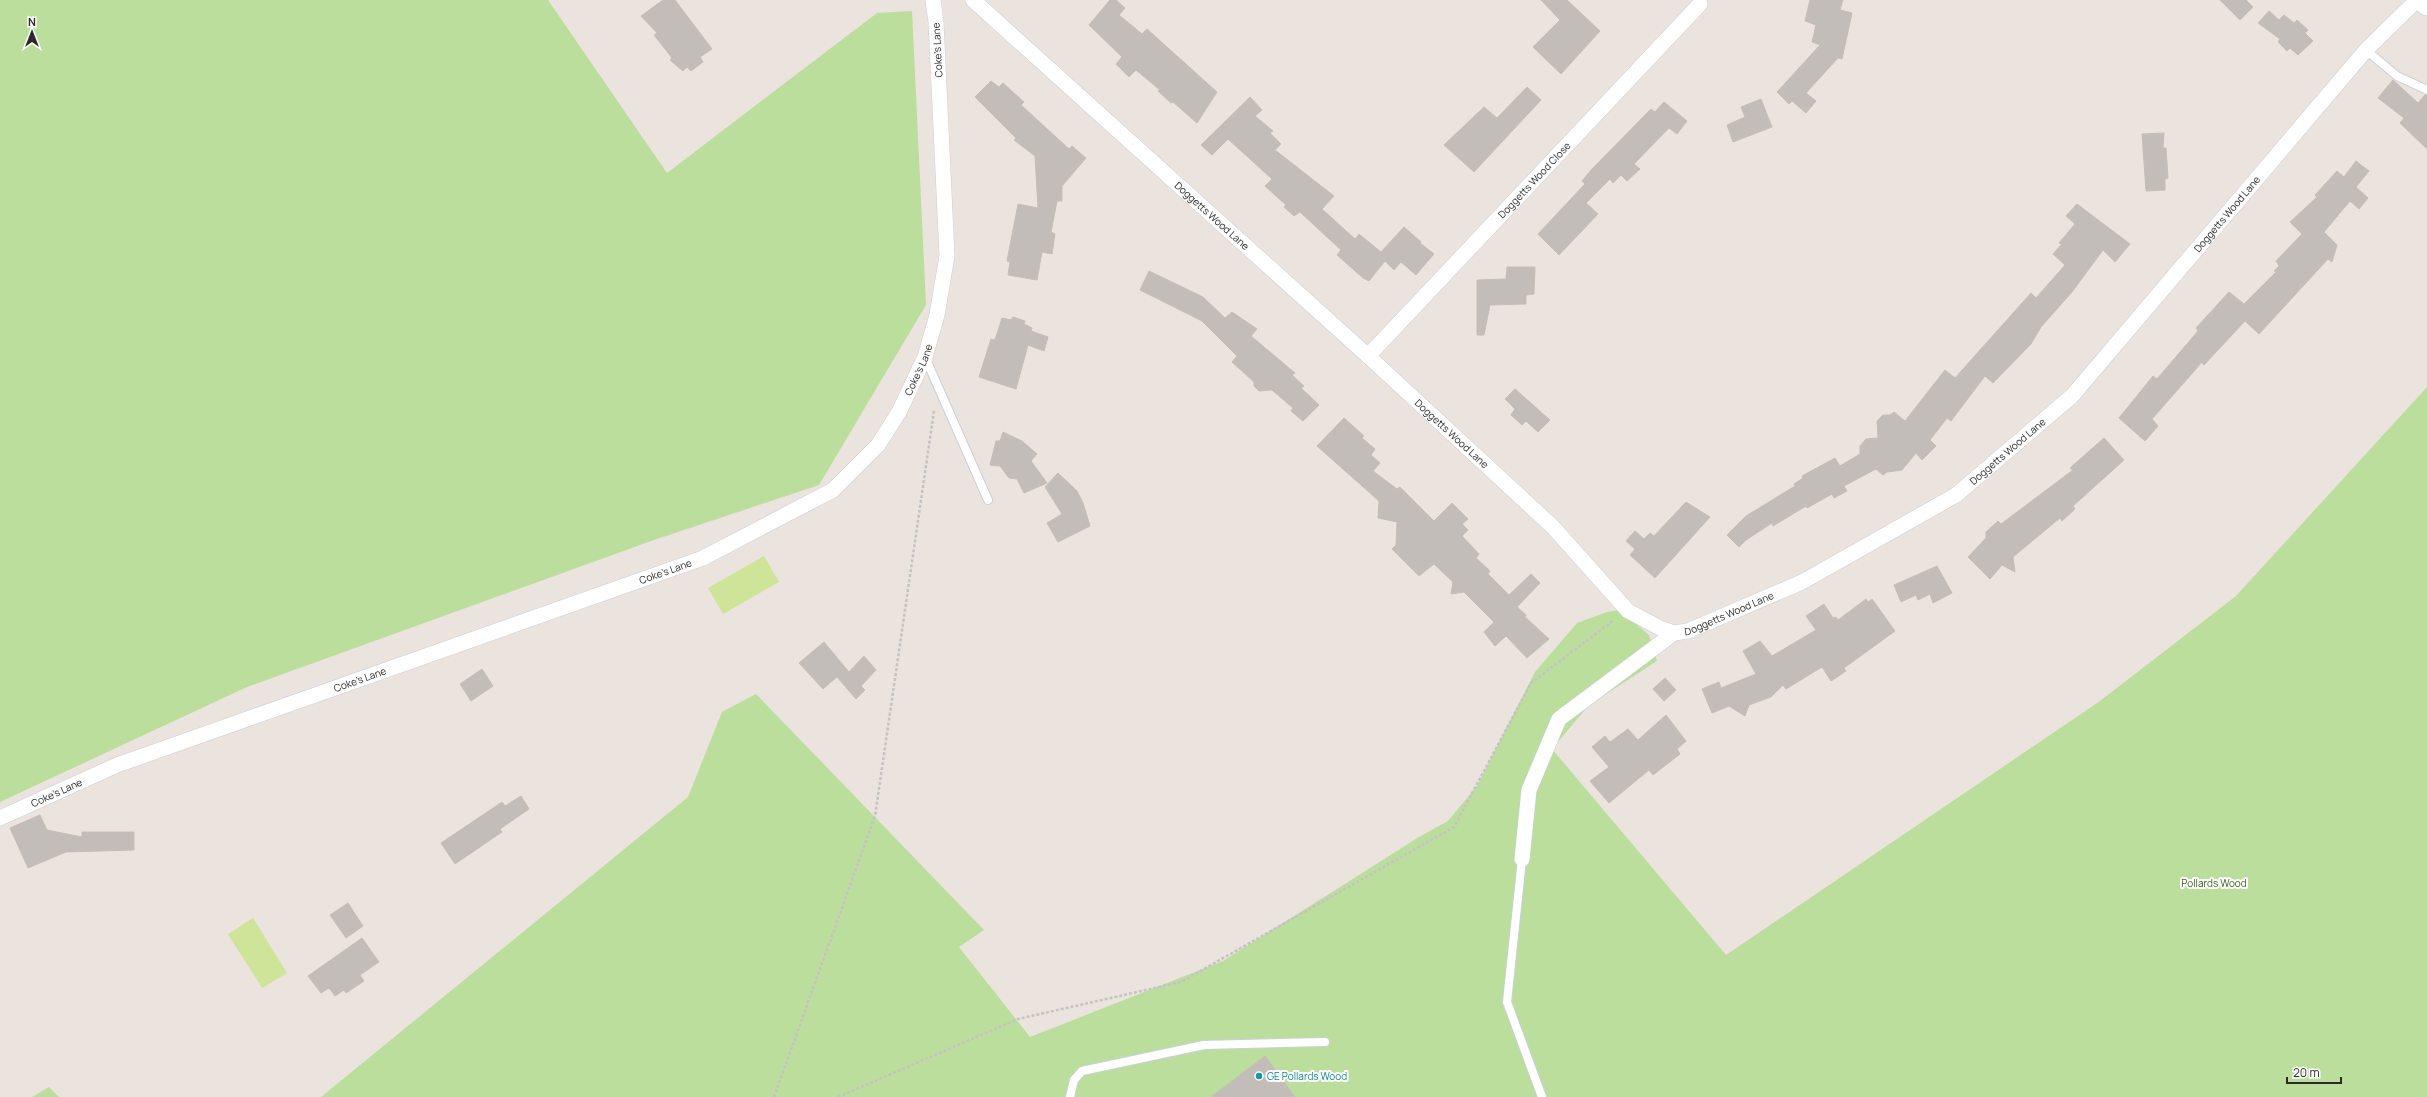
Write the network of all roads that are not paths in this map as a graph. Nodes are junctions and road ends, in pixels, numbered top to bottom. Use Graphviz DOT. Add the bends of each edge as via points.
graph roads {
  1 [pos="933,0"];
  2 [pos="973,0"];
  3 [pos="2416,0"];
  4 [pos="2420,0"];
  5 [pos="1700,4"];
  6 [pos="2427,5"];
  7 [pos="2366,50"];
  8 [pos="2427,90"];
  9 [pos="924,356"];
  10 [pos="1368,356"];
  11 [pos="988,500"];
  12 [pos="1674,633"];
  13 [pos="0,818"];
  14 [pos="1522,859"];
  15 [pos="1325,1042"];
  16 [pos="1070,1097"];
  17 [pos="1542,1097"];
  1 -- 9 [label="street, Coke's Lane" via="947,256 937,315"];
  2 -- 10 [label="street, Doggetts Wood Lane"];
  3 -- 7 [label="street, Doggetts Wood Lane"];
  4 -- 6 [label="main road"];
  5 -- 10 [label="street, Doggetts Wood Close"];
  7 -- 8 [label="lane" via="2397,76"];
  7 -- 12 [label="street, Doggetts Wood Lane" via="2072,396 1956,495 1802,582 1688,631"];
  9 -- 11 [label="lane"];
  9 -- 13 [label="street, Coke's Lane" via="899,412 878,445 834,490 703,558 117,765"];
  10 -- 12 [label="street, Doggetts Wood Lane" via="1553,527 1628,610"];
  12 -- 14 [label="street" via="1559,719 1529,790"];
  14 -- 17 [label="lane" via="1507,1002"];
  15 -- 16 [label="lane" via="1204,1045 1082,1071 1074,1080"];
}
